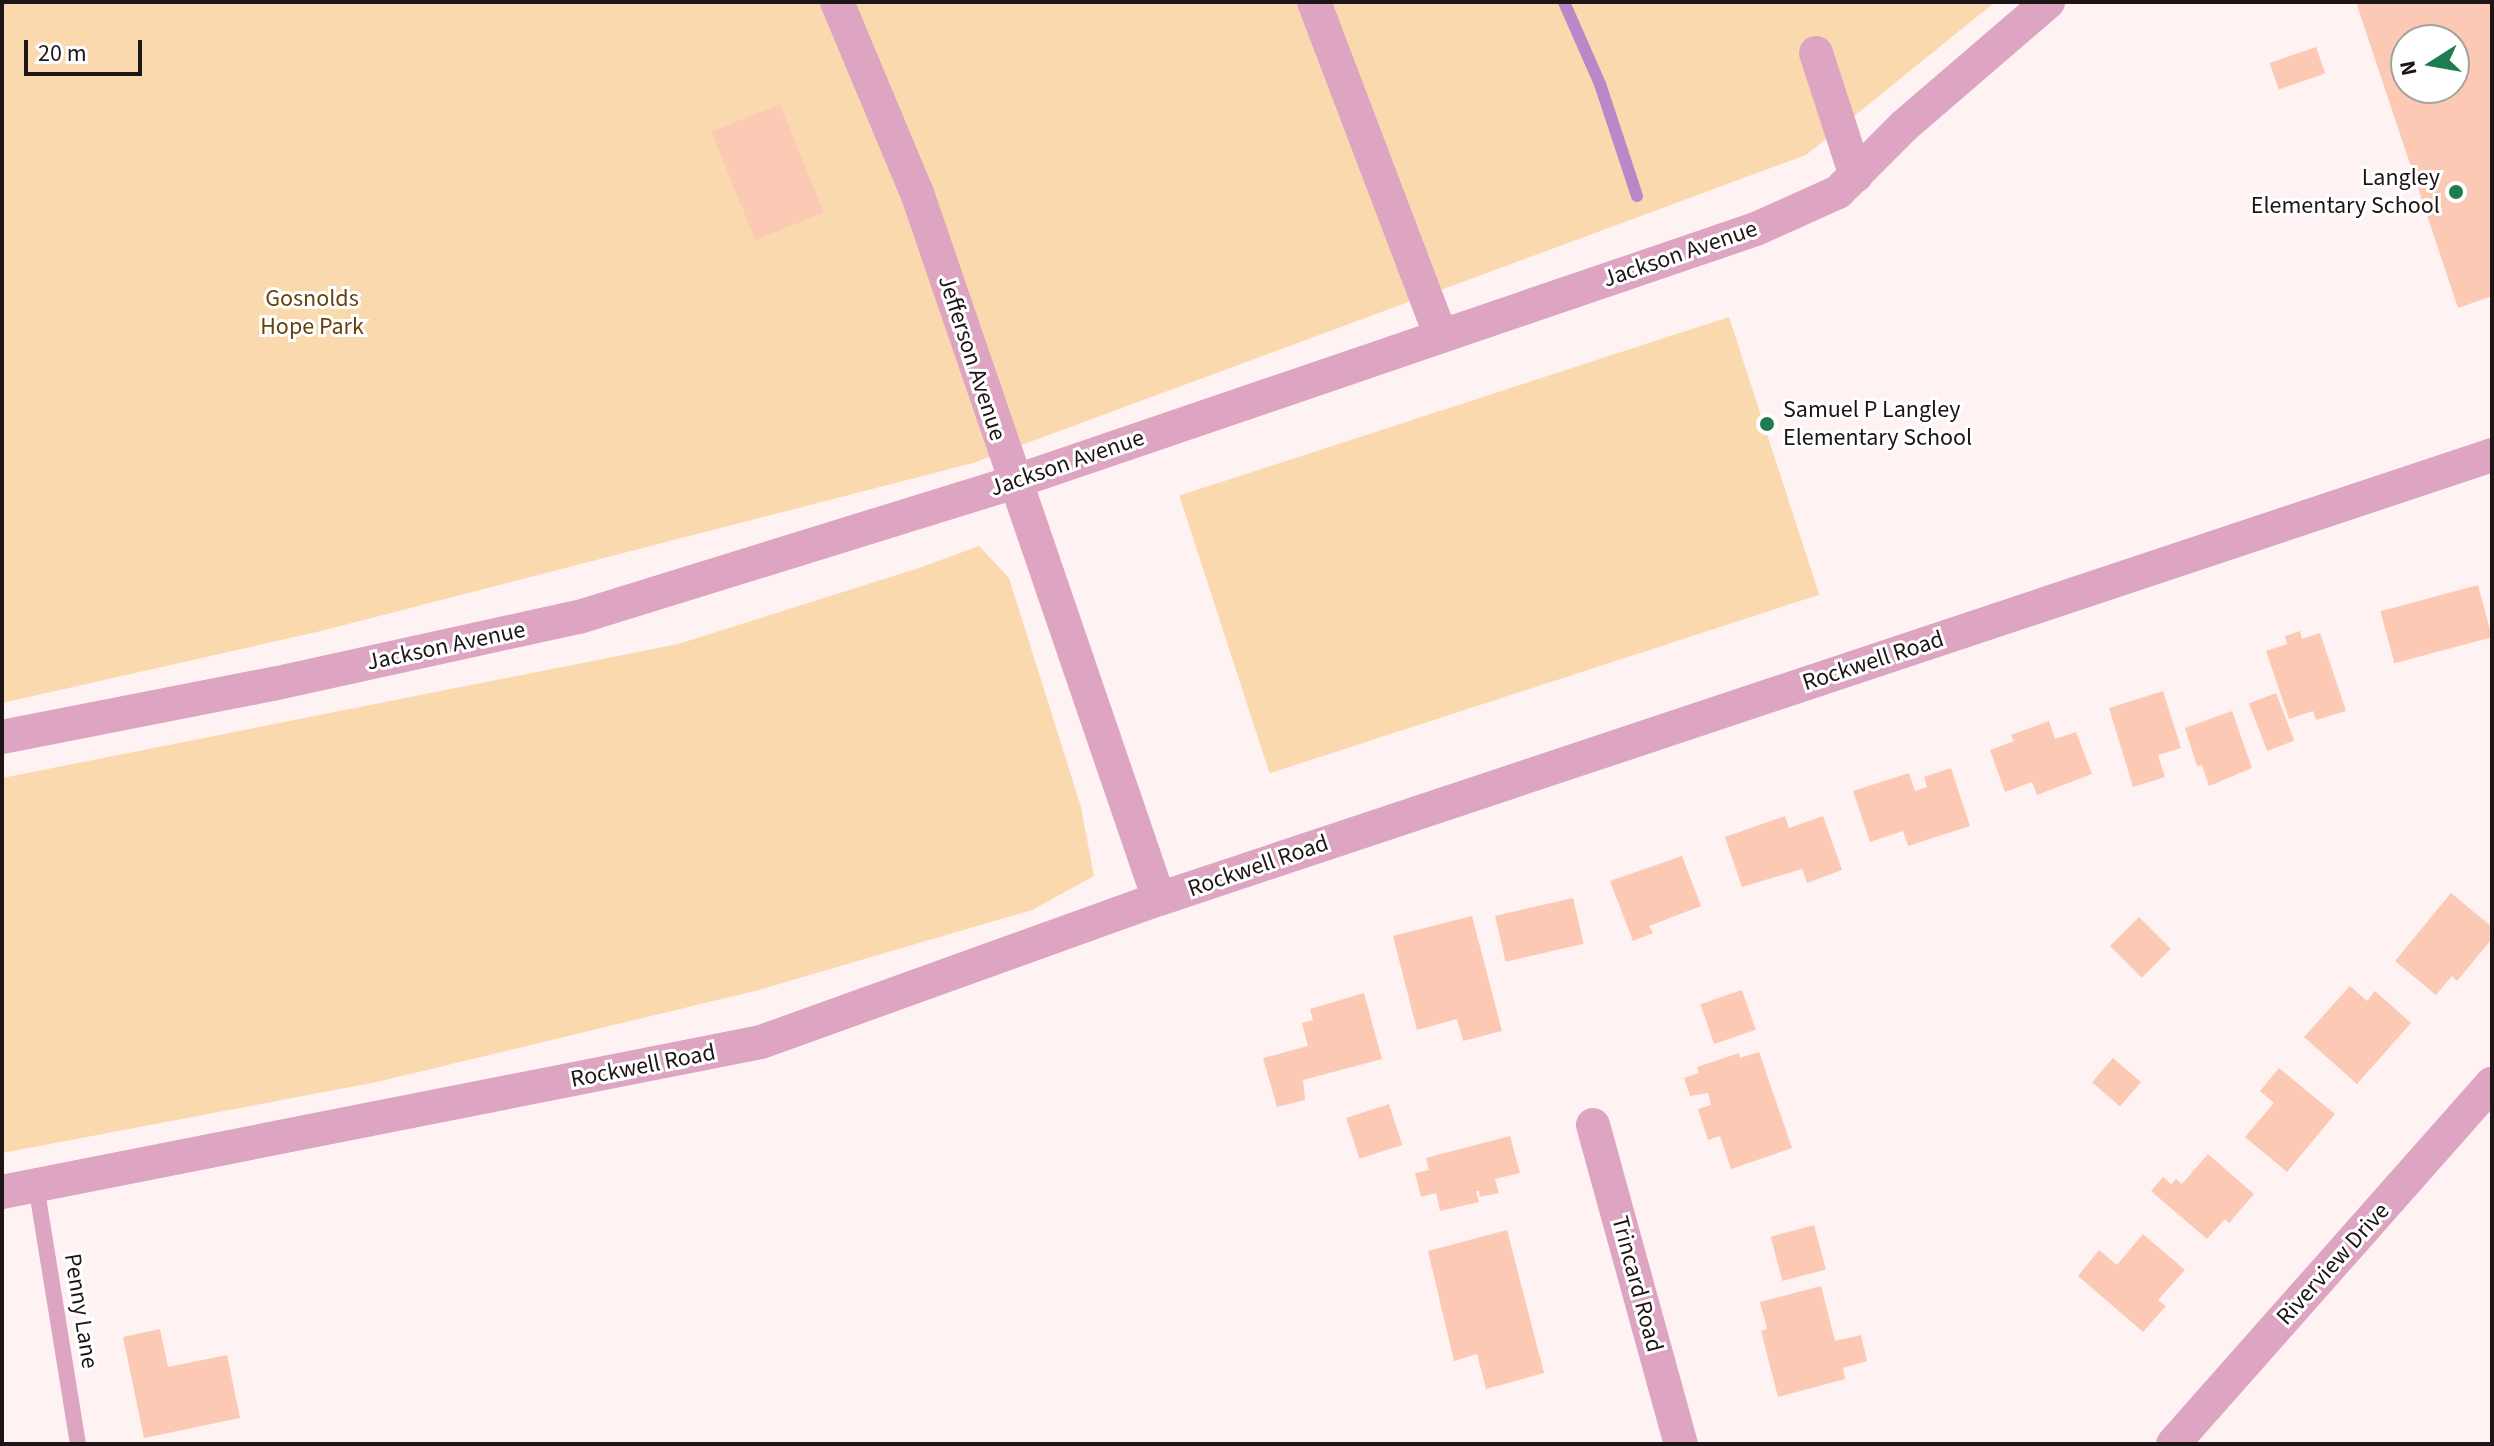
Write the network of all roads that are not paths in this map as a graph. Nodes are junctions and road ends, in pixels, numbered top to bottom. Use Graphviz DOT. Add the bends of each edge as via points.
graph roads {
  1 [pos="837,2"];
  2 [pos="1314,2"];
  3 [pos="2048,2"];
  4 [pos="1816,53"];
  5 [pos="1856,176"];
  6 [pos="1441,336"];
  7 [pos="2492,455"];
  8 [pos="1014,482"];
  9 [pos="2,737"];
  10 [pos="1159,899"];
  11 [pos="2492,1084"];
  12 [pos="1593,1125"];
  13 [pos="36,1185"];
  14 [pos="2,1192"];
  15 [pos="78,1444"];
  16 [pos="1681,1444"];
  17 [pos="2173,1444"];
  1 -- 8 [label="street, Jefferson Avenue" via="917,193"];
  2 -- 6 [label="street"];
  3 -- 5 [label="street, Jackson Avenue" via="1904,126"];
  4 -- 5 [label="street"];
  5 -- 6 [label="street, Jackson Avenue" via="1817,204 1756,229"];
  6 -- 8 [label="street, Jackson Avenue"];
  7 -- 10 [label="street, Rockwell Road"];
  8 -- 9 [label="street, Jackson Avenue" via="579,617"];
  8 -- 10 [label="street, Jefferson Avenue"];
  10 -- 13 [label="street, Rockwell Road" via="761,1042"];
  11 -- 17 [label="street, Riverview Drive"];
  12 -- 16 [label="street, Trincard Road"];
  13 -- 14 [label="street, Rockwell Road"];
  13 -- 15 [label="lane, Penny Lane"];
}
